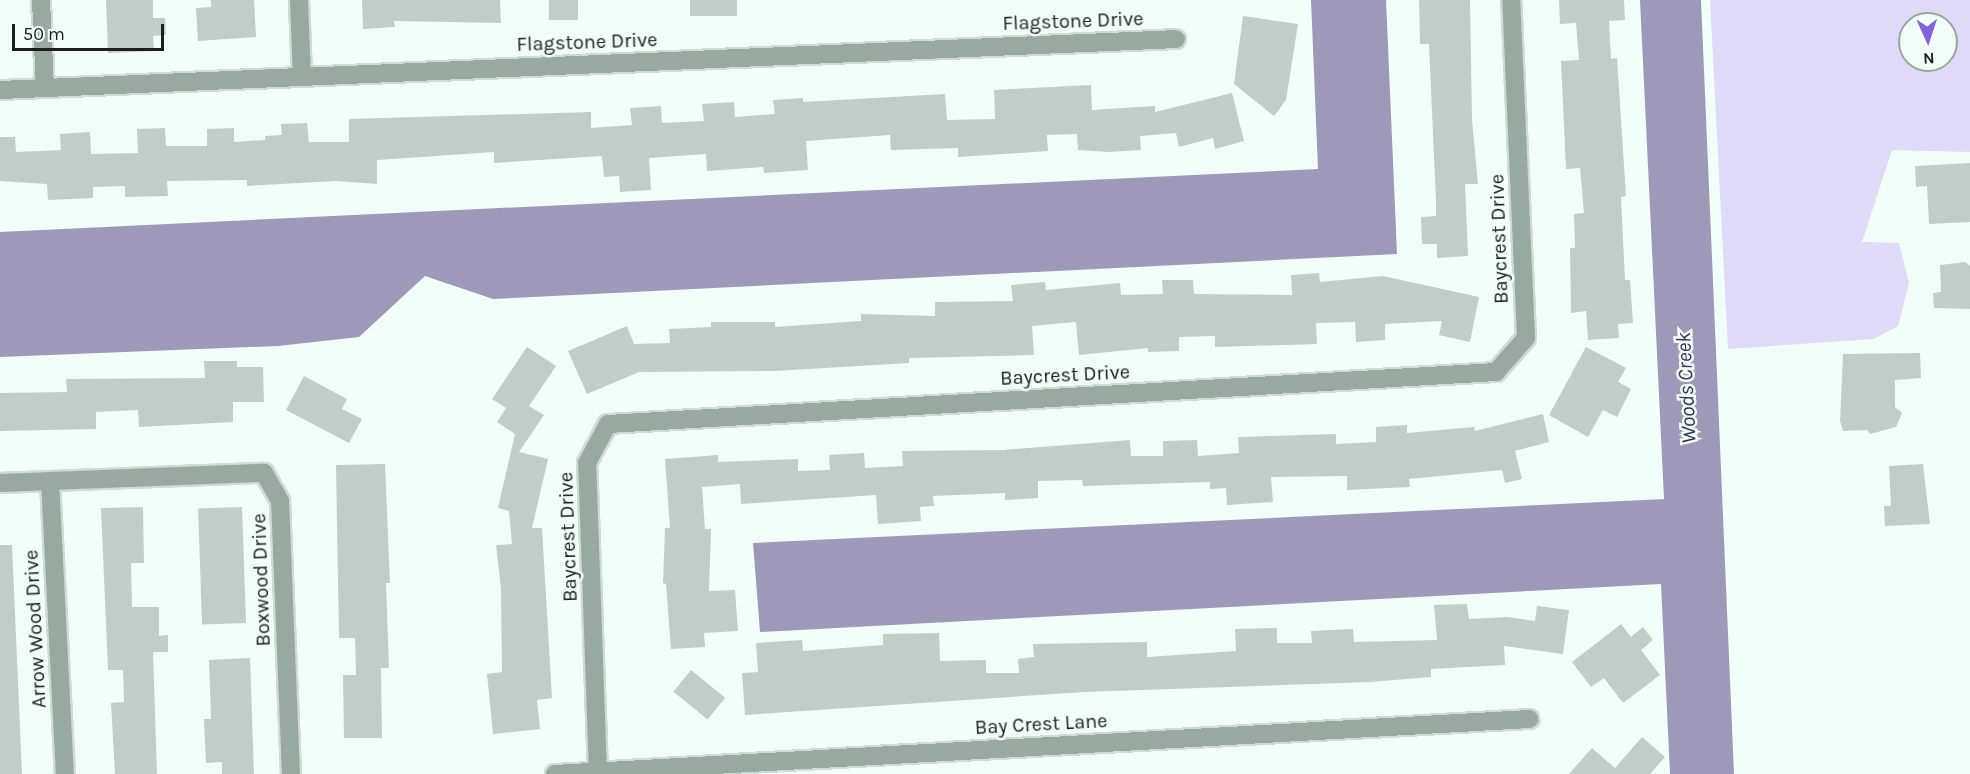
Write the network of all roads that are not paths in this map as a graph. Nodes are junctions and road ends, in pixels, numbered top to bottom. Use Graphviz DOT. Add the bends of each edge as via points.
graph roads {
  1 [pos="41,0"];
  2 [pos="299,0"];
  3 [pos="1511,0"];
  4 [pos="1176,39"];
  5 [pos="302,77"];
  6 [pos="45,88"];
  7 [pos="0,90"];
  8 [pos="50,481"];
  9 [pos="0,483"];
  10 [pos="1529,719"];
  11 [pos="598,773"];
  12 [pos="64,774"];
  13 [pos="291,774"];
  14 [pos="555,774"];
  1 -- 6 [label="street"];
  2 -- 5 [label="street"];
  3 -- 11 [label="street, Baycrest Drive" via="1526,338 1496,372 608,424 587,463"];
  4 -- 5 [label="street, Flagstone Drive"];
  5 -- 6 [label="street, Flagstone Drive"];
  6 -- 7 [label="street, Flagstone Drive"];
  8 -- 9 [label="street, Boxwood Drive"];
  8 -- 12 [label="street, Arrow Wood Drive"];
  8 -- 13 [label="street, Boxwood Drive" via="264,473 280,501"];
  10 -- 11 [label="street, Bay Crest Lane"];
  11 -- 14 [label="street, Bay Crest Lane"];
}
